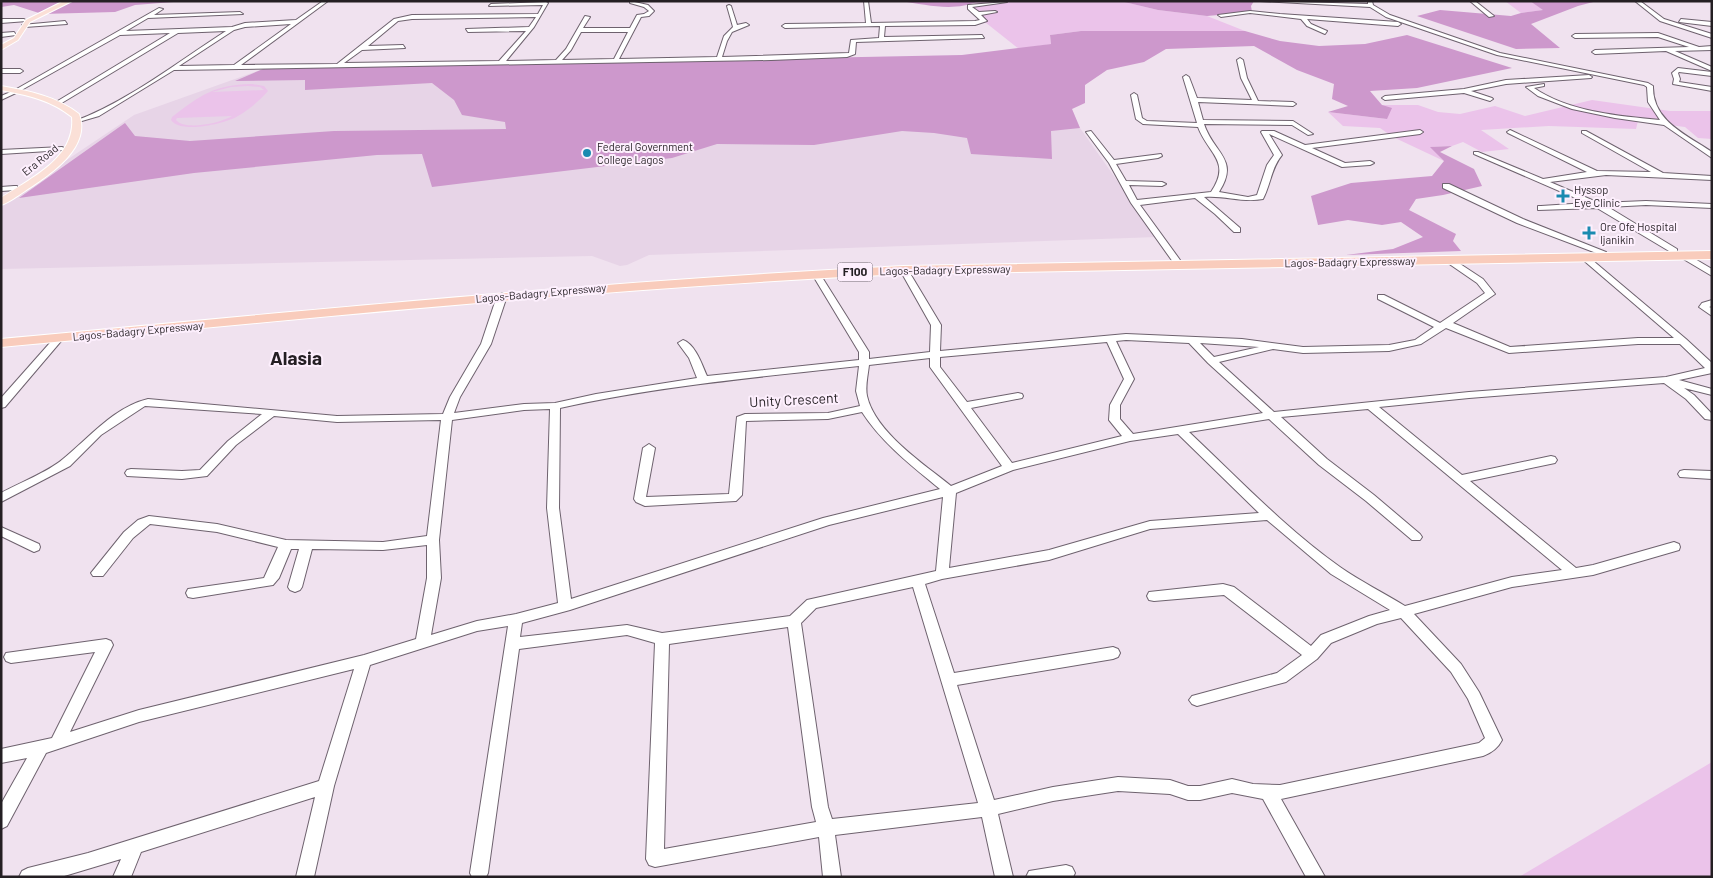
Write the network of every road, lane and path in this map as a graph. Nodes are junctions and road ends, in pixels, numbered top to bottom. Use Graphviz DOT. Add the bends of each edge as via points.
graph roads {
  1 [pos="68,1"];
  2 [pos="326,1"];
  3 [pos="866,1"];
  4 [pos="1262,1"];
  5 [pos="1466,1"];
  6 [pos="1637,1"];
  7 [pos="632,2"];
  8 [pos="1005,2"];
  9 [pos="1473,2"];
  10 [pos="990,3"];
  11 [pos="1329,3"];
  12 [pos="1370,4"];
  13 [pos="491,5"];
  14 [pos="216,6"];
  15 [pos="729,6"];
  16 [pos="160,9"];
  17 [pos="995,12"];
  18 [pos="240,14"];
  19 [pos="978,14"];
  20 [pos="199,15"];
  21 [pos="540,15"];
  22 [pos="1221,15"];
  23 [pos="587,16"];
  24 [pos="1492,16"];
  25 [pos="146,18"];
  26 [pos="1303,18"];
  27 [pos="1662,20"];
  28 [pos="1,22"];
  29 [pos="297,22"];
  30 [pos="25,23"];
  31 [pos="65,24"];
  32 [pos="869,24"];
  33 [pos="882,24"];
  34 [pos="1410,24"];
  35 [pos="1712,24"];
  36 [pos="746,25"];
  37 [pos="735,26"];
  38 [pos="785,26"];
  39 [pos="232,29"];
  40 [pos="179,30"];
  41 [pos="468,30"];
  42 [pos="528,30"];
  43 [pos="580,30"];
  44 [pos="632,30"];
  45 [pos="1326,32"];
  46 [pos="120,33"];
  47 [pos="14,34"];
  48 [pos="1,35"];
  49 [pos="1576,36"];
  50 [pos="1712,36"];
  51 [pos="982,37"];
  52 [pos="881,39"];
  53 [pos="1,47"];
  54 [pos="403,47"];
  55 [pos="361,48"];
  56 [pos="1697,48"];
  57 [pos="1712,48"];
  58 [pos="1667,50"];
  59 [pos="1595,52"];
  60 [pos="718,59"];
  61 [pos="616,60"];
  62 [pos="1240,60"];
  63 [pos="501,62"];
  64 [pos="557,62"];
  65 [pos="340,64"];
  66 [pos="236,66"];
  67 [pos="173,68"];
  68 [pos="1712,70"];
  69 [pos="1,71"];
  70 [pos="20,71"];
  71 [pos="1712,74"];
  72 [pos="1616,76"];
  73 [pos="1186,77"];
  74 [pos="1590,82"];
  75 [pos="1,89"];
  76 [pos="1712,89"];
  77 [pos="1464,91"];
  78 [pos="14,92"];
  79 [pos="1134,95"];
  80 [pos="1,98"];
  81 [pos="1385,98"];
  82 [pos="1490,99"];
  83 [pos="1195,100"];
  84 [pos="1256,102"];
  85 [pos="58,103"];
  86 [pos="1293,104"];
  87 [pos="77,122"];
  88 [pos="1202,123"];
  89 [pos="1667,123"];
  90 [pos="1089,132"];
  91 [pos="1420,132"];
  92 [pos="1510,132"];
  93 [pos="1584,132"];
  94 [pos="1310,134"];
  95 [pos="74,135"];
  96 [pos="1304,148"];
  97 [pos="62,149"];
  98 [pos="1,152"];
  99 [pos="1476,153"];
  100 [pos="1158,156"];
  101 [pos="1712,156"];
  102 [pos="1112,162"];
  103 [pos="1370,163"];
  104 [pos="1596,174"];
  105 [pos="1662,175"];
  106 [pos="1712,178"];
  107 [pos="1543,181"];
  108 [pos="1124,183"];
  109 [pos="1162,184"];
  110 [pos="1446,186"];
  111 [pos="14,188"];
  112 [pos="1,189"];
  113 [pos="1214,194"];
  114 [pos="1,196"];
  115 [pos="1198,197"];
  116 [pos="1,202"];
  117 [pos="1135,203"];
  118 [pos="1598,205"];
  119 [pos="1712,206"];
  120 [pos="1541,208"];
  121 [pos="1237,230"];
  122 [pos="1712,250"];
  123 [pos="1602,252"];
  124 [pos="1678,253"];
  125 [pos="1712,255"];
  126 [pos="1585,257"];
  127 [pos="1448,259"];
  128 [pos="1176,260"];
  129 [pos="904,270"];
  130 [pos="1712,273"];
  131 [pos="816,274"];
  132 [pos="502,296"];
  133 [pos="1381,297"];
  134 [pos="1712,303"];
  135 [pos="1712,313"];
  136 [pos="1443,326"];
  137 [pos="1,337"];
  138 [pos="59,338"];
  139 [pos="1191,339"];
  140 [pos="1111,340"];
  141 [pos="1683,341"];
  142 [pos="1,343"];
  143 [pos="683,343"];
  144 [pos="1276,347"];
  145 [pos="936,355"];
  146 [pos="1212,361"];
  147 [pos="865,362"];
  148 [pos="1712,370"];
  149 [pos="703,380"];
  150 [pos="1668,380"];
  151 [pos="1712,392"];
  152 [pos="1018,396"];
  153 [pos="1,405"];
  154 [pos="1370,405"];
  155 [pos="555,406"];
  156 [pos="963,406"];
  157 [pos="864,408"];
  158 [pos="272,412"];
  159 [pos="1273,415"];
  160 [pos="447,417"];
  161 [pos="1709,417"];
  162 [pos="1180,429"];
  163 [pos="1130,438"];
  164 [pos="649,448"];
  165 [pos="1551,460"];
  166 [pos="1009,467"];
  167 [pos="131,473"];
  168 [pos="1684,474"];
  169 [pos="1712,475"];
  170 [pos="1460,479"];
  171 [pos="950,491"];
  172 [pos="1,498"];
  173 [pos="1270,516"];
  174 [pos="1,532"];
  175 [pos="1416,537"];
  176 [pos="433,540"];
  177 [pos="286,544"];
  178 [pos="307,545"];
  179 [pos="34,547"];
  180 [pos="1674,547"];
  181 [pos="1573,572"];
  182 [pos="98,573"];
  183 [pos="942,574"];
  184 [pos="918,581"];
  185 [pos="295,587"];
  186 [pos="193,593"];
  187 [pos="1154,596"];
  188 [pos="565,606"];
  189 [pos="1404,612"];
  190 [pos="516,620"];
  191 [pos="794,621"];
  192 [pos="662,639"];
  193 [pos="422,643"];
  194 [pos="511,644"];
  195 [pos="1113,653"];
  196 [pos="1312,655"];
  197 [pos="10,657"];
  198 [pos="364,661"];
  199 [pos="950,680"];
  200 [pos="1197,700"];
  201 [pos="49,745"];
  202 [pos="1,756"];
  203 [pos="326,786"];
  204 [pos="1268,792"];
  205 [pos="988,809"];
  206 [pos="1,821"];
  207 [pos="826,828"];
  208 [pos="136,845"];
  209 [pos="479,873"];
  210 [pos="1066,873"];
  211 [pos="28,877"];
  212 [pos="122,877"];
  213 [pos="305,877"];
  214 [pos="832,877"];
  215 [pos="1004,877"];
  216 [pos="1036,877"];
  217 [pos="1316,877"];
  1 -- 30 [label="main road"];
  2 -- 29 [label="street"];
  3 -- 32 [label="street"];
  4 -- 11 [label="street"];
  5 -- 9 [label="street"];
  6 -- 27 [label="street"];
  7 -- 44 [label="street" via="652,11 647,13 648,16 639,16"];
  8 -- 10 [label="street"];
  9 -- 24 [label="street"];
  10 -- 19 [label="street" via="970,6"];
  11 -- 12 [label="street"];
  12 -- 34 [label="street"];
  13 -- 21 [label="street" via="546,3"];
  14 -- 20 [label="street"];
  15 -- 37 [label="street"];
  16 -- 25 [label="street"];
  17 -- 19 [label="street"];
  18 -- 20 [label="street"];
  19 -- 33 [label="street" via="984,22"];
  20 -- 25 [label="street"];
  21 -- 42 [label="street"];
  21 -- 55 [label="street" via="399,19"];
  22 -- 26 [label="street" via="1250,12"];
  23 -- 43 [label="street"];
  25 -- 46 [label="street"];
  26 -- 34 [label="street"];
  26 -- 45 [label="street" via="1309,25"];
  27 -- 35 [label="street"];
  27 -- 50 [label="street"];
  28 -- 30 [label="street"];
  29 -- 39 [label="street" via="244,24"];
  29 -- 66 [label="street"];
  30 -- 31 [label="street"];
  30 -- 47 [label="main road"];
  30 -- 53 [label="main road" via="16,39"];
  32 -- 33 [label="street"];
  32 -- 38 [label="street"];
  33 -- 52 [label="street"];
  34 -- 72 [label="street" via="1499,54"];
  36 -- 37 [label="street"];
  37 -- 60 [label="street" via="726,34"];
  39 -- 40 [label="street"];
  39 -- 67 [label="street"];
  40 -- 46 [label="street"];
  40 -- 85 [label="street"];
  41 -- 42 [label="street"];
  42 -- 63 [label="street"];
  43 -- 44 [label="street"];
  43 -- 64 [label="street"];
  44 -- 61 [label="street"];
  46 -- 78 [label="street"];
  47 -- 48 [label="street"];
  47 -- 53 [label="main road"];
  49 -- 56 [label="street" via="1658,35"];
  51 -- 52 [label="street"];
  52 -- 60 [label="street" via="853,41 852,54"];
  54 -- 55 [label="street"];
  55 -- 65 [label="street"];
  56 -- 57 [label="street"];
  56 -- 58 [label="street"];
  58 -- 59 [label="street"];
  58 -- 68 [label="street"];
  60 -- 61 [label="street"];
  61 -- 64 [label="street"];
  62 -- 84 [label="street" via="1244,78"];
  63 -- 64 [label="street"];
  63 -- 65 [label="street"];
  65 -- 66 [label="street"];
  66 -- 67 [label="street"];
  67 -- 87 [label="street" via="97,116"];
  69 -- 70 [label="street"];
  71 -- 76 [label="street" via="1675,72 1675,83"];
  72 -- 77 [label="street" via="1527,80"];
  72 -- 89 [label="street" via="1650,86 1650,100 1655,111"];
  73 -- 83 [label="street"];
  74 -- 89 [label="street" via="1529,87 1570,106 1628,119"];
  75 -- 78 [label="main road"];
  77 -- 81 [label="street"];
  77 -- 82 [label="street"];
  78 -- 80 [label="street"];
  78 -- 85 [label="main road"];
  78 -- 95 [label="main road" via="62,111"];
  79 -- 88 [label="street" via="1139,119 1145,124"];
  83 -- 84 [label="street"];
  83 -- 88 [label="street"];
  84 -- 86 [label="street"];
  85 -- 87 [label="main road" via="72,113"];
  87 -- 95 [label="main road"];
  88 -- 94 [label="street" via="1292,123"];
  88 -- 113 [label="street" via="1223,164 1222,181"];
  89 -- 101 [label="street"];
  90 -- 102 [label="street"];
  91 -- 96 [label="street"];
  92 -- 104 [label="street"];
  93 -- 105 [label="street"];
  95 -- 97 [label="main road"];
  95 -- 116 [label="main road, Era Road" via="71,147 56,164"];
  96 -- 103 [label="street" via="1345,165"];
  96 -- 113 [label="street" via="1272,132 1263,132 1278,155 1266,173 1266,186 1260,197 1248,199"];
  97 -- 98 [label="street"];
  97 -- 111 [label="main road" via="42,170"];
  99 -- 107 [label="street"];
  100 -- 102 [label="street"];
  102 -- 108 [label="street"];
  104 -- 105 [label="street"];
  104 -- 107 [label="street"];
  105 -- 106 [label="street"];
  107 -- 118 [label="street"];
  108 -- 109 [label="street"];
  108 -- 117 [label="street"];
  110 -- 123 [label="street" via="1520,221"];
  111 -- 112 [label="street"];
  111 -- 114 [label="main road"];
  113 -- 115 [label="street"];
  115 -- 117 [label="street"];
  115 -- 121 [label="street"];
  117 -- 128 [label="street"];
  118 -- 119 [label="street"];
  118 -- 120 [label="street"];
  118 -- 124 [label="street"];
  122 -- 124 [label="highway, Lagos-Badagry Expressway / F100"];
  123 -- 124 [label="highway, Lagos-Badagry Expressway / F100"];
  123 -- 128 [label="highway, Lagos-Badagry Expressway / F100"];
  124 -- 125 [label="highway, Lagos-Badagry Expressway / F100"];
  124 -- 126 [label="highway, Lagos-Badagry Expressway / F100"];
  124 -- 130 [label="street"];
  126 -- 127 [label="highway, Lagos-Badagry Expressway / F100"];
  126 -- 141 [label="street"];
  127 -- 129 [label="highway, Lagos-Badagry Expressway / F100"];
  127 -- 136 [label="street" via="1486,286 1490,294"];
  128 -- 137 [label="highway, Lagos-Badagry Expressway / F100" via="852,267 625,279"];
  129 -- 131 [label="highway, Lagos-Badagry Expressway / F100"];
  129 -- 145 [label="street" via="936,325"];
  131 -- 132 [label="highway, Lagos-Badagry Expressway / F100"];
  131 -- 147 [label="street" via="854,332 864,352"];
  132 -- 138 [label="highway, Lagos-Badagry Expressway / F100"];
  132 -- 160 [label="street" via="486,344"];
  133 -- 136 [label="street"];
  134 -- 135 [label="street" via="1704,305"];
  136 -- 141 [label="street" via="1508,350"];
  136 -- 144 [label="street" via="1418,342 1388,348 1303,350"];
  138 -- 142 [label="highway, Lagos-Badagry Expressway / F100"];
  138 -- 153 [label="street"];
  139 -- 140 [label="street" via="1143,337"];
  139 -- 144 [label="street"];
  139 -- 146 [label="street"];
  140 -- 145 [label="street"];
  140 -- 163 [label="street" via="1128,379 1115,405 1114,420"];
  141 -- 148 [label="street"];
  143 -- 149 [label="street" via="694,358"];
  144 -- 146 [label="street"];
  145 -- 147 [label="street"];
  145 -- 156 [label="street" via="935,367"];
  146 -- 159 [label="street"];
  147 -- 149 [label="street"];
  147 -- 157 [label="street" via="861,394"];
  148 -- 150 [label="street"];
  149 -- 155 [label="street"];
  150 -- 151 [label="street"];
  150 -- 154 [label="street"];
  150 -- 161 [label="street"];
  152 -- 156 [label="street"];
  154 -- 159 [label="street"];
  154 -- 170 [label="street"];
  155 -- 160 [label="street"];
  155 -- 188 [label="street" via="553,508"];
  156 -- 166 [label="street"];
  157 -- 164 [label="street, Unity Crescent" via="828,416 741,419 736,495 732,498 645,502 640,499"];
  157 -- 171 [label="street" via="874,424"];
  158 -- 160 [label="street" via="337,419"];
  158 -- 167 [label="street" via="232,443 203,473"];
  158 -- 172 [label="street" via="141,404 97,433 66,462"];
  159 -- 162 [label="street"];
  159 -- 175 [label="street" via="1322,462"];
  160 -- 176 [label="street"];
  162 -- 163 [label="street"];
  162 -- 173 [label="street"];
  163 -- 166 [label="street"];
  165 -- 170 [label="street"];
  166 -- 171 [label="street"];
  168 -- 169 [label="street"];
  170 -- 181 [label="street"];
  171 -- 183 [label="street"];
  171 -- 188 [label="street" via="826,522"];
  173 -- 183 [label="street" via="1150,525 1049,555"];
  173 -- 189 [label="street" via="1336,571"];
  174 -- 179 [label="street"];
  176 -- 178 [label="street" via="383,546"];
  176 -- 193 [label="street" via="434,578"];
  177 -- 178 [label="street"];
  177 -- 182 [label="street" via="217,528 149,520 129,535"];
  177 -- 186 [label="street" via="268,582"];
  178 -- 185 [label="street"];
  180 -- 181 [label="street" via="1593,570"];
  181 -- 189 [label="street" via="1512,582"];
  183 -- 184 [label="street"];
  184 -- 191 [label="street" via="812,604"];
  184 -- 199 [label="street"];
  187 -- 196 [label="street" via="1223,588"];
  188 -- 190 [label="street"];
  189 -- 196 [label="street" via="1326,639"];
  189 -- 204 [label="street" via="1456,668 1474,696 1494,740 1483,749"];
  190 -- 193 [label="street" via="477,626"];
  190 -- 194 [label="street"];
  191 -- 192 [label="street"];
  191 -- 207 [label="street" via="820,807"];
  192 -- 194 [label="street" via="627,630"];
  192 -- 207 [label="street" via="655,859"];
  193 -- 198 [label="street"];
  194 -- 209 [label="street"];
  195 -- 199 [label="street"];
  196 -- 200 [label="street" via="1281,678"];
  197 -- 201 [label="street" via="106,645"];
  198 -- 201 [label="street" via="139,716"];
  198 -- 203 [label="street"];
  199 -- 205 [label="street"];
  201 -- 202 [label="street"];
  201 -- 206 [label="street"];
  203 -- 208 [label="street"];
  203 -- 213 [label="street"];
  204 -- 205 [label="street" via="1232,786 1188,793 1170,787 1118,784"];
  204 -- 217 [label="street"];
  205 -- 207 [label="street"];
  205 -- 215 [label="street"];
  207 -- 214 [label="street"];
  208 -- 211 [label="street"];
  208 -- 212 [label="street"];
  210 -- 216 [label="street"];
}
